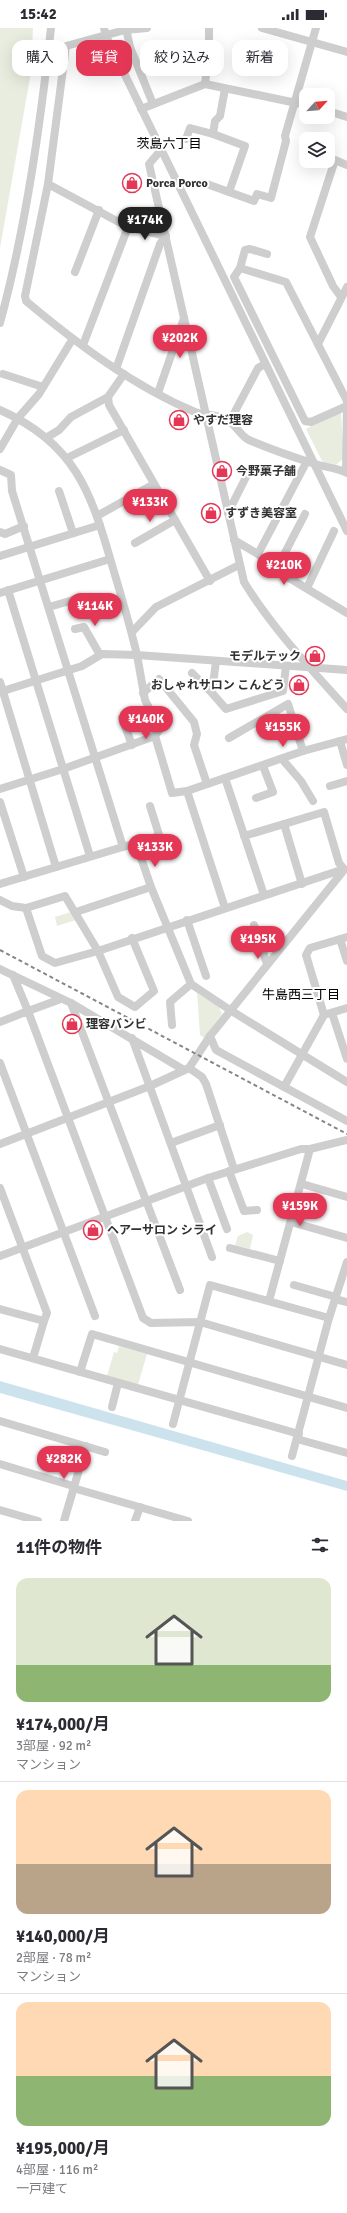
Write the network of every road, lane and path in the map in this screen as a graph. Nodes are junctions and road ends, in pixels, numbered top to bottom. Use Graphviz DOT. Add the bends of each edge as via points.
graph roads {
  1 [pos="51,28"];
  2 [pos="147,28"];
  3 [pos="209,28"];
  4 [pos="262,28"];
  5 [pos="316,28"];
  6 [pos="126,29"];
  7 [pos="105,32"];
  8 [pos="312,42"];
  9 [pos="347,52"];
  10 [pos="204,84"];
  11 [pos="225,89"];
  12 [pos="294,101"];
  13 [pos="299,103"];
  14 [pos="153,104"];
  15 [pos="141,109"];
  16 [pos="335,113"];
  17 [pos="347,117"];
  18 [pos="213,134"];
  19 [pos="186,139"];
  20 [pos="161,150"];
  21 [pos="347,165"];
  22 [pos="204,183"];
  23 [pos="48,184"];
  24 [pos="229,192"];
  25 [pos="99,210"];
  26 [pos="128,227"];
  27 [pos="166,236"];
  28 [pos="267,254"];
  29 [pos="240,268"];
  30 [pos="75,272"];
  31 [pos="347,287"];
  32 [pos="341,297"];
  33 [pos="184,318"];
  34 [pos="0,323"];
  35 [pos="72,340"];
  36 [pos="318,344"];
  37 [pos="83,345"];
  38 [pos="265,364"];
  39 [pos="116,369"];
  40 [pos="3,374"];
  41 [pos="124,374"];
  42 [pos="43,387"];
  43 [pos="158,393"];
  44 [pos="108,397"];
  45 [pos="347,401"];
  46 [pos="347,406"];
  47 [pos="0,410"];
  48 [pos="204,413"];
  49 [pos="18,418"];
  50 [pos="230,421"];
  51 [pos="124,430"];
  52 [pos="46,438"];
  53 [pos="0,449"];
  54 [pos="67,458"];
  55 [pos="310,462"];
  56 [pos="251,467"];
  57 [pos="0,470"];
  58 [pos="346,472"];
  59 [pos="154,484"];
  60 [pos="59,492"];
  61 [pos="228,513"];
  62 [pos="305,514"];
  63 [pos="97,516"];
  64 [pos="174,520"];
  65 [pos="100,525"];
  66 [pos="24,526"];
  67 [pos="334,531"];
  68 [pos="347,531"];
  69 [pos="0,532"];
  70 [pos="73,533"];
  71 [pos="234,540"];
  72 [pos="135,543"];
  73 [pos="30,547"];
  74 [pos="258,554"];
  75 [pos="0,556"];
  76 [pos="110,558"];
  77 [pos="240,565"];
  78 [pos="276,570"];
  79 [pos="40,580"];
  80 [pos="210,581"];
  81 [pos="307,588"];
  82 [pos="8,590"];
  83 [pos="0,593"];
  84 [pos="80,598"];
  85 [pos="49,607"];
  86 [pos="346,610"];
  87 [pos="75,629"];
  88 [pos="132,632"];
  89 [pos="100,655"];
  90 [pos="137,655"];
  91 [pos="216,661"];
  92 [pos="286,666"];
  93 [pos="309,667"];
  94 [pos="347,670"];
  95 [pos="69,671"];
  96 [pos="192,672"];
  97 [pos="36,681"];
  98 [pos="0,682"];
  99 [pos="1,692"];
  100 [pos="143,693"];
  101 [pos="212,693"];
  102 [pos="347,709"];
  103 [pos="122,718"];
  104 [pos="155,736"];
  105 [pos="229,738"];
  106 [pos="343,740"];
  107 [pos="132,745"];
  108 [pos="303,751"];
  109 [pos="96,758"];
  110 [pos="282,759"];
  111 [pos="347,765"];
  112 [pos="263,766"];
  113 [pos="63,770"];
  114 [pos="225,778"];
  115 [pos="29,779"];
  116 [pos="347,781"];
  117 [pos="208,784"];
  118 [pos="330,786"];
  119 [pos="0,789"];
  120 [pos="187,791"];
  121 [pos="256,798"];
  122 [pos="313,801"];
  123 [pos="0,802"];
  124 [pos="150,806"];
  125 [pos="284,824"];
  126 [pos="159,836"];
  127 [pos="244,836"];
  128 [pos="136,843"];
  129 [pos="122,847"];
  130 [pos="165,854"];
  131 [pos="90,856"];
  132 [pos="56,867"];
  133 [pos="346,868"];
  134 [pos="24,877"];
  135 [pos="0,884"];
  136 [pos="302,884"];
  137 [pos="151,887"];
  138 [pos="264,895"];
  139 [pos="0,900"];
  140 [pos="26,908"];
  141 [pos="225,908"];
  142 [pos="76,912"];
  143 [pos="187,920"];
  144 [pos="254,925"];
  145 [pos="167,927"];
  146 [pos="132,938"];
  147 [pos="344,938"];
  148 [pos="98,951"];
  149 [pos="347,961"];
  150 [pos="267,964"];
  151 [pos="0,969"];
  152 [pos="13,975"];
  153 [pos="206,976"];
  154 [pos="191,984"];
  155 [pos="61,999"];
  156 [pos="71,1003"];
  157 [pos="347,1008"];
  158 [pos="230,1010"];
  159 [pos="28,1011"];
  160 [pos="328,1014"];
  161 [pos="0,1022"];
  162 [pos="172,1025"];
  163 [pos="210,1036"];
  164 [pos="132,1038"];
  165 [pos="302,1054"];
  166 [pos="347,1059"];
  167 [pos="0,1063"];
  168 [pos="186,1069"];
  169 [pos="347,1082"];
  170 [pos="150,1086"];
  171 [pos="284,1087"];
  172 [pos="109,1102"];
  173 [pos="66,1117"];
  174 [pos="347,1121"];
  175 [pos="220,1125"];
  176 [pos="27,1133"];
  177 [pos="347,1140"];
  178 [pos="171,1143"];
  179 [pos="0,1144"];
  180 [pos="310,1149"];
  181 [pos="232,1170"];
  182 [pos="208,1178"];
  183 [pos="302,1184"];
  184 [pos="187,1186"];
  185 [pos="0,1188"];
  186 [pos="347,1197"];
  187 [pos="145,1200"];
  188 [pos="256,1210"];
  189 [pos="106,1216"];
  190 [pos="291,1222"];
  191 [pos="228,1229"];
  192 [pos="63,1232"];
  193 [pos="347,1238"];
  194 [pos="23,1247"];
  195 [pos="230,1248"];
  196 [pos="0,1256"];
  197 [pos="212,1257"];
  198 [pos="280,1261"];
  199 [pos="347,1262"];
  200 [pos="294,1286"];
  201 [pos="180,1290"];
  202 [pos="336,1298"];
  203 [pos="269,1301"];
  204 [pos="347,1302"];
  205 [pos="0,1309"];
  206 [pos="95,1316"];
  207 [pos="329,1318"];
  208 [pos="44,1321"];
  209 [pos="200,1322"];
  210 [pos="0,1349"];
  211 [pos="320,1356"];
  212 [pos="33,1358"];
  213 [pos="190,1361"];
  214 [pos="347,1365"];
  215 [pos="80,1372"];
  216 [pos="118,1383"];
  217 [pos="309,1396"];
  218 [pos="178,1400"];
  219 [pos="112,1407"];
  220 [pos="347,1408"];
  221 [pos="0,1421"];
  222 [pos="173,1424"];
  223 [pos="298,1436"];
  224 [pos="86,1446"];
  225 [pos="105,1452"];
  226 [pos="347,1453"];
  227 [pos="292,1456"];
  228 [pos="0,1464"];
  229 [pos="73,1487"];
  230 [pos="140,1507"];
  231 [pos="0,1510"];
  232 [pos="38,1521"];
  233 [pos="64,1521"];
  234 [pos="135,1521"];
  235 [pos="188,1521"];
  1 -- 34 [label="street" via="30,180"];
  2 -- 6 [label="street"];
  3 -- 10 [label="street" via="209,52"];
  4 -- 8 [label="street"];
  5 -- 8 [label="street"];
  6 -- 7 [label="street"];
  6 -- 14 [label="street"];
  7 -- 15 [label="street"];
  7 -- 23 [label="street" via="66,46"];
  8 -- 9 [label="street"];
  8 -- 12 [label="street"];
  10 -- 11 [label="street"];
  10 -- 14 [label="street"];
  11 -- 12 [label="street"];
  11 -- 18 [label="street" via="220,116"];
  12 -- 13 [label="street"];
  12 -- 24 [label="street" via="271,198 257,194 254,201"];
  14 -- 15 [label="street"];
  15 -- 20 [label="street"];
  16 -- 17 [label="street"];
  18 -- 19 [label="street" via="190,128"];
  18 -- 24 [label="street" via="245,146"];
  20 -- 27 [label="street" via="149,164"];
  20 -- 38 [label="street"];
  21 -- 32 [label="street" via="335,160 310,237"];
  22 -- 24 [label="street"];
  23 -- 25 [label="street"];
  23 -- 35 [label="street" via="25,296 26,301"];
  25 -- 26 [label="street"];
  25 -- 30 [label="street"];
  26 -- 27 [label="street"];
  26 -- 37 [label="street"];
  27 -- 33 [label="street"];
  27 -- 39 [label="street" via="160,244"];
  28 -- 29 [label="street" via="250,248 245,250"];
  29 -- 36 [label="street" via="286,282"];
  29 -- 46 [label="street" via="234,277 305,422 311,422"];
  31 -- 32 [label="street"];
  32 -- 36 [label="street"];
  33 -- 43 [label="street"];
  33 -- 48 [label="street"];
  35 -- 37 [label="street"];
  35 -- 42 [label="street"];
  36 -- 45 [label="street"];
  37 -- 39 [label="street"];
  38 -- 50 [label="street" via="258,368"];
  38 -- 55 [label="street"];
  39 -- 41 [label="street"];
  40 -- 42 [label="street"];
  41 -- 43 [label="street"];
  41 -- 44 [label="street"];
  42 -- 49 [label="street"];
  43 -- 48 [label="street"];
  44 -- 51 [label="street" via="109,405"];
  44 -- 52 [label="street" via="71,417 59,430"];
  45 -- 46 [label="street"];
  46 -- 58 [label="street"];
  47 -- 49 [label="street"];
  48 -- 50 [label="street" via="216,414"];
  48 -- 61 [label="street"];
  49 -- 52 [label="street"];
  49 -- 53 [label="street"];
  50 -- 55 [label="street" via="247,439"];
  51 -- 54 [label="street"];
  51 -- 59 [label="street"];
  52 -- 54 [label="street"];
  54 -- 63 [label="street" via="93,502"];
  55 -- 58 [label="street"];
  55 -- 68 [label="street"];
  55 -- 74 [label="street"];
  56 -- 61 [label="street"];
  57 -- 66 [label="street" via="11,475 12,491"];
  59 -- 63 [label="street"];
  59 -- 64 [label="street"];
  60 -- 70 [label="street"];
  61 -- 71 [label="street"];
  62 -- 78 [label="street"];
  63 -- 65 [label="street"];
  64 -- 72 [label="street"];
  64 -- 80 [label="street"];
  65 -- 70 [label="street"];
  65 -- 76 [label="street"];
  66 -- 69 [label="street" via="5,534"];
  66 -- 73 [label="street"];
  67 -- 81 [label="street"];
  70 -- 73 [label="street"];
  71 -- 74 [label="street"];
  71 -- 77 [label="street"];
  73 -- 75 [label="street"];
  73 -- 79 [label="street"];
  74 -- 78 [label="street"];
  76 -- 79 [label="street"];
  76 -- 88 [label="street"];
  77 -- 80 [label="street"];
  77 -- 93 [label="street" via="244,582 255,601"];
  78 -- 81 [label="street"];
  79 -- 82 [label="street"];
  79 -- 85 [label="street"];
  80 -- 88 [label="street" via="156,607"];
  81 -- 86 [label="street"];
  82 -- 83 [label="street"];
  82 -- 97 [label="street"];
  84 -- 85 [label="street"];
  85 -- 95 [label="street"];
  87 -- 89 [label="street" via="84,627"];
  88 -- 90 [label="street"];
  89 -- 90 [label="street"];
  89 -- 95 [label="street"];
  90 -- 91 [label="street"];
  90 -- 100 [label="street"];
  91 -- 92 [label="street"];
  91 -- 101 [label="street"];
  92 -- 93 [label="street"];
  92 -- 101 [label="street" via="283,691 226,709"];
  93 -- 94 [label="street"];
  93 -- 102 [label="street"];
  95 -- 97 [label="street"];
  95 -- 109 [label="street"];
  96 -- 101 [label="street"];
  97 -- 99 [label="street"];
  97 -- 113 [label="street"];
  98 -- 99 [label="street"];
  99 -- 115 [label="street"];
  100 -- 104 [label="street" via="160,730"];
  100 -- 117 [label="street" via="159,678 194,722 197,734 194,745"];
  103 -- 107 [label="street"];
  104 -- 107 [label="street"];
  104 -- 120 [label="street" via="172,793"];
  105 -- 108 [label="street" via="288,704"];
  106 -- 108 [label="street"];
  106 -- 111 [label="street"];
  107 -- 109 [label="street"];
  108 -- 110 [label="street"];
  109 -- 113 [label="street"];
  109 -- 129 [label="street"];
  110 -- 112 [label="street"];
  110 -- 122 [label="street" via="301,781"];
  112 -- 114 [label="street"];
  112 -- 121 [label="street" via="273,792"];
  113 -- 115 [label="street"];
  113 -- 131 [label="street"];
  114 -- 117 [label="street"];
  114 -- 127 [label="street"];
  115 -- 119 [label="street"];
  115 -- 132 [label="street"];
  116 -- 118 [label="street"];
  117 -- 120 [label="street"];
  120 -- 141 [label="street"];
  123 -- 134 [label="street"];
  124 -- 126 [label="street"];
  125 -- 127 [label="street"];
  125 -- 133 [label="street" via="324,812 340,863"];
  125 -- 136 [label="street"];
  126 -- 128 [label="street"];
  126 -- 130 [label="street"];
  127 -- 138 [label="street"];
  128 -- 129 [label="street"];
  128 -- 137 [label="street"];
  129 -- 131 [label="street"];
  131 -- 132 [label="street"];
  132 -- 134 [label="street"];
  133 -- 136 [label="street"];
  133 -- 150 [label="street"];
  134 -- 135 [label="street"];
  136 -- 138 [label="street"];
  137 -- 142 [label="street"];
  137 -- 145 [label="street"];
  138 -- 141 [label="street"];
  139 -- 140 [label="street" via="12,906"];
  140 -- 142 [label="street" via="65,896"];
  140 -- 148 [label="street" via="42,956 55,963"];
  141 -- 143 [label="street"];
  142 -- 148 [label="street"];
  143 -- 145 [label="street"];
  143 -- 153 [label="street"];
  144 -- 150 [label="street"];
  145 -- 146 [label="street"];
  145 -- 154 [label="street"];
  146 -- 148 [label="street"];
  146 -- 148 [label="street" via="154,991 135,1007 118,997"];
  147 -- 149 [label="street"];
  147 -- 160 [label="street" via="310,948 306,954"];
  150 -- 158 [label="street"];
  151 -- 152 [label="street"];
  152 -- 155 [label="street"];
  152 -- 159 [label="street"];
  154 -- 158 [label="street"];
  154 -- 162 [label="street" via="170,1002"];
  155 -- 156 [label="street"];
  155 -- 159 [label="street"];
  156 -- 164 [label="street"];
  156 -- 172 [label="street"];
  157 -- 160 [label="street"];
  158 -- 163 [label="street"];
  158 -- 165 [label="street"];
  159 -- 161 [label="street"];
  159 -- 173 [label="street"];
  160 -- 165 [label="street"];
  160 -- 166 [label="street"];
  163 -- 168 [label="street"];
  163 -- 171 [label="street" via="216,1050"];
  164 -- 168 [label="street"];
  164 -- 170 [label="street"];
  165 -- 169 [label="street"];
  165 -- 171 [label="street"];
  167 -- 176 [label="street"];
  168 -- 170 [label="street"];
  168 -- 175 [label="street" via="202,1077"];
  170 -- 172 [label="street"];
  170 -- 178 [label="street"];
  171 -- 174 [label="street"];
  172 -- 173 [label="street"];
  172 -- 187 [label="street"];
  173 -- 176 [label="street"];
  173 -- 189 [label="street"];
  175 -- 178 [label="street"];
  175 -- 181 [label="street"];
  176 -- 179 [label="street"];
  176 -- 192 [label="street"];
  177 -- 180 [label="street"];
  178 -- 184 [label="street"];
  180 -- 181 [label="street" via="301,1149"];
  180 -- 183 [label="street"];
  181 -- 182 [label="street"];
  181 -- 188 [label="street" via="244,1211"];
  182 -- 184 [label="street"];
  182 -- 191 [label="street"];
  183 -- 186 [label="street"];
  183 -- 190 [label="street"];
  184 -- 187 [label="street"];
  184 -- 197 [label="street"];
  185 -- 194 [label="street"];
  187 -- 189 [label="street"];
  187 -- 201 [label="street"];
  189 -- 192 [label="street"];
  189 -- 209 [label="street" via="143,1318 151,1322"];
  190 -- 193 [label="street"];
  190 -- 198 [label="street"];
  192 -- 194 [label="street"];
  192 -- 206 [label="street"];
  194 -- 196 [label="street"];
  194 -- 208 [label="street" via="47,1313"];
  195 -- 198 [label="street"];
  198 -- 203 [label="street"];
  199 -- 202 [label="street"];
  200 -- 202 [label="street"];
  202 -- 204 [label="street"];
  202 -- 207 [label="street"];
  203 -- 207 [label="street"];
  203 -- 209 [label="street" via="210,1285"];
  205 -- 208 [label="street"];
  207 -- 211 [label="street"];
  208 -- 212 [label="street"];
  209 -- 211 [label="street"];
  209 -- 213 [label="street"];
  210 -- 212 [label="street"];
  211 -- 214 [label="street"];
  211 -- 217 [label="street"];
  212 -- 215 [label="street"];
  213 -- 215 [label="street" via="92,1334"];
  213 -- 217 [label="street"];
  213 -- 218 [label="street"];
  215 -- 216 [label="street"];
  216 -- 218 [label="street"];
  216 -- 219 [label="street"];
  217 -- 220 [label="street"];
  217 -- 223 [label="street"];
  218 -- 222 [label="street"];
  218 -- 223 [label="street"];
  221 -- 224 [label="street"];
  223 -- 226 [label="street"];
  223 -- 227 [label="street"];
  224 -- 225 [label="street"];
  224 -- 229 [label="street"];
  228 -- 229 [label="street"];
  229 -- 230 [label="street"];
  229 -- 233 [label="street"];
  230 -- 234 [label="street"];
  230 -- 235 [label="street"];
  231 -- 232 [label="street"];
}
